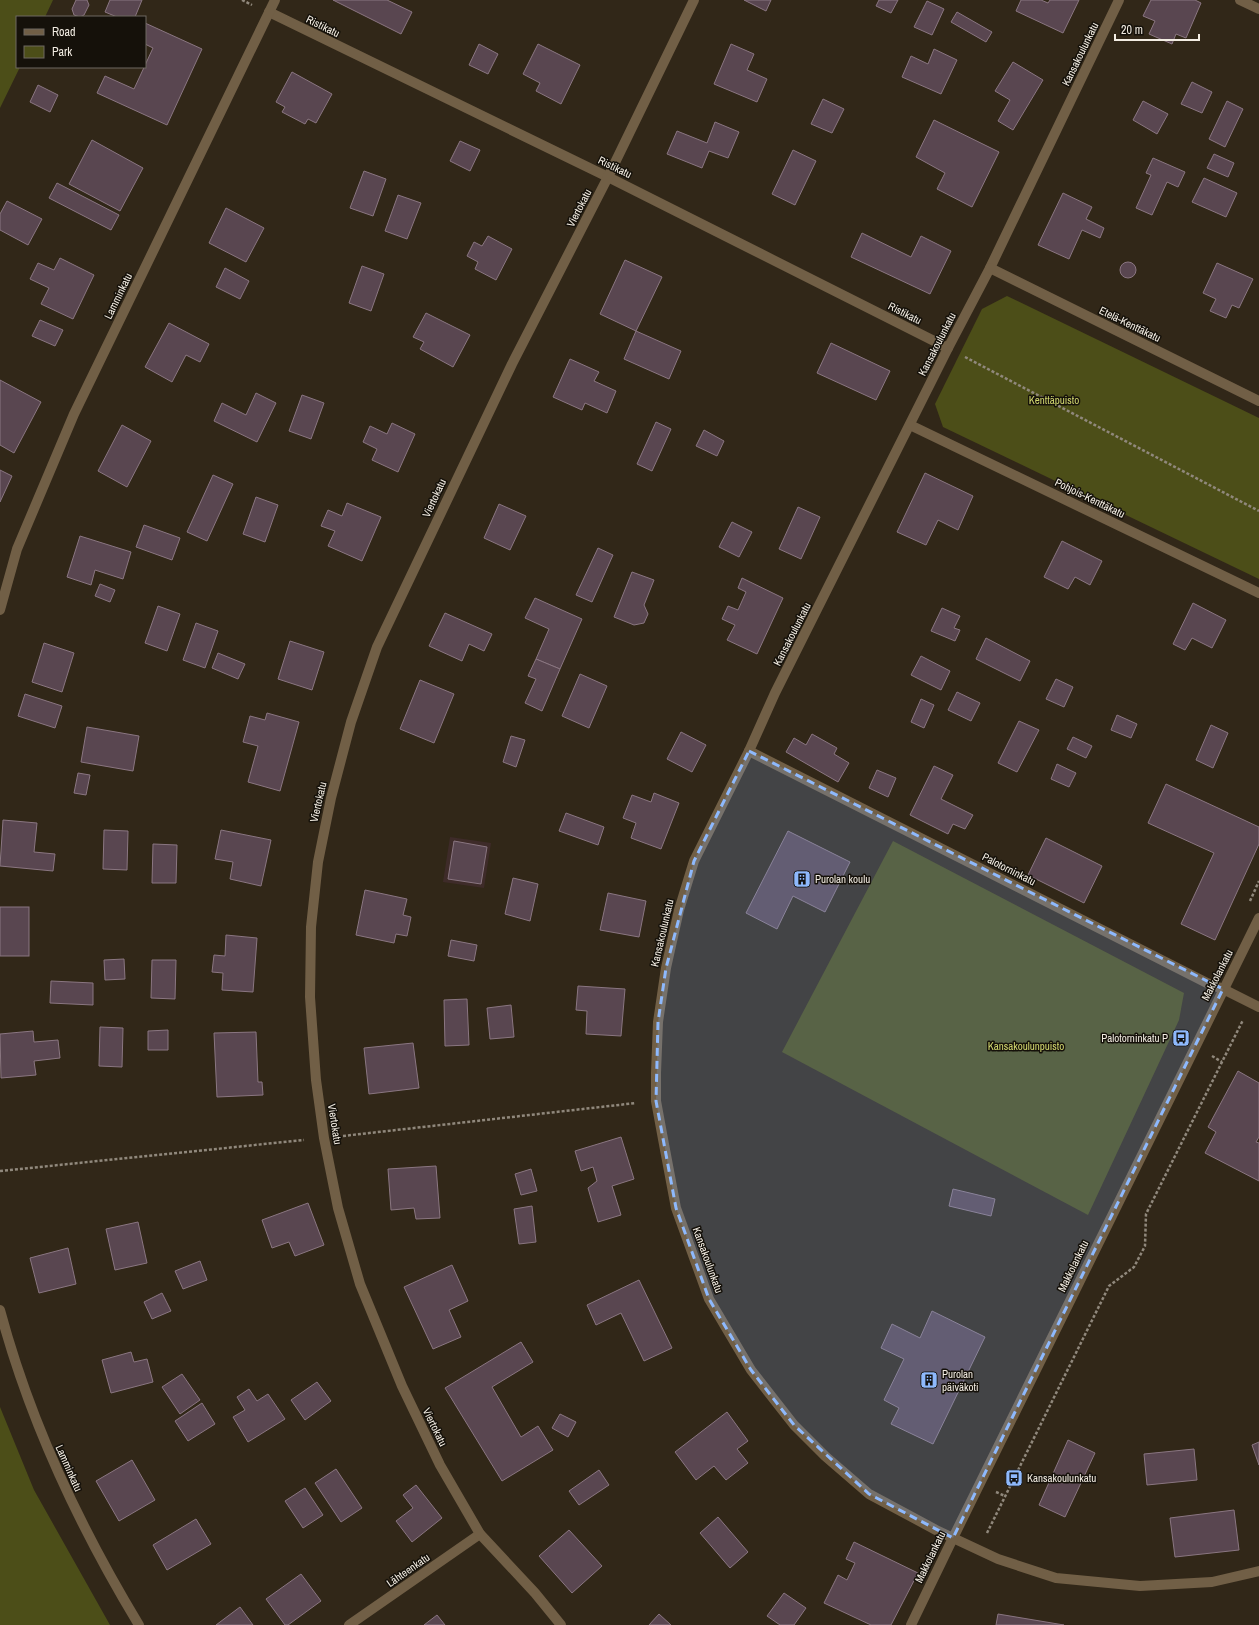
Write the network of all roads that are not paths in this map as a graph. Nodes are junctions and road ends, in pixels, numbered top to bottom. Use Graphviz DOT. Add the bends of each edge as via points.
graph roads {
  1 [pos="275,0"];
  2 [pos="694,0"];
  3 [pos="1119,0"];
  4 [pos="1240,0"];
  5 [pos="1259,9"];
  6 [pos="269,12"];
  7 [pos="608,177"];
  8 [pos="990,268"];
  9 [pos="948,348"];
  10 [pos="1259,402"];
  11 [pos="910,425"];
  12 [pos="1259,593"];
  13 [pos="0,610"];
  14 [pos="749,751"];
  15 [pos="1259,918"];
  16 [pos="1223,989"];
  17 [pos="1255,1005"];
  18 [pos="0,1310"];
  19 [pos="480,1534"];
  20 [pos="953,1538"];
  21 [pos="1259,1571"];
  22 [pos="139,1625"];
  23 [pos="349,1625"];
  24 [pos="561,1625"];
  25 [pos="911,1625"];
  1 -- 6 [label="street, Lamminkatu"];
  2 -- 7 [label="street, Viertokatu"];
  3 -- 8 [label="street, Kansakoulunkatu"];
  4 -- 5 [label="street"];
  6 -- 7 [label="street, Ristikatu"];
  6 -- 13 [label="street, Lamminkatu" via="74,414 17,549"];
  7 -- 9 [label="street, Ristikatu"];
  7 -- 19 [label="street, Viertokatu" via="512,364 377,647 351,722 331,798 318,862 311,927 310,997 316,1080 338,1208 360,1284 402,1386 440,1465"];
  8 -- 9 [label="street, Kansakoulunkatu"];
  8 -- 10 [label="street, Etelä-Kenttäkatu"];
  9 -- 11 [label="street, Kansakoulunkatu"];
  11 -- 12 [label="street, Pohjois-Kenttäkatu"];
  11 -- 14 [label="street, Kansakoulunkatu" via="775,693"];
  14 -- 16 [label="street, Palotorninkatu"];
  14 -- 20 [label="street, Kansakoulunkatu" via="694,861 679,910 666,968 658,1022 656,1101 676,1208 709,1299 751,1370 794,1425 869,1494"];
  15 -- 16 [label="street, Makkolankatu"];
  16 -- 17 [label="street, Palotorninkatu"];
  16 -- 20 [label="street, Makkolankatu"];
  18 -- 22 [label="street, Lamminkatu" via="26,1395 51,1459 77,1516"];
  19 -- 23 [label="street, Lähteenkatu"];
  19 -- 24 [label="street, Viertokatu"];
  20 -- 21 [label="street, Kansakoulunkatu" via="998,1559 1056,1578 1140,1586 1212,1582"];
  20 -- 25 [label="street, Makkolankatu"];
}
